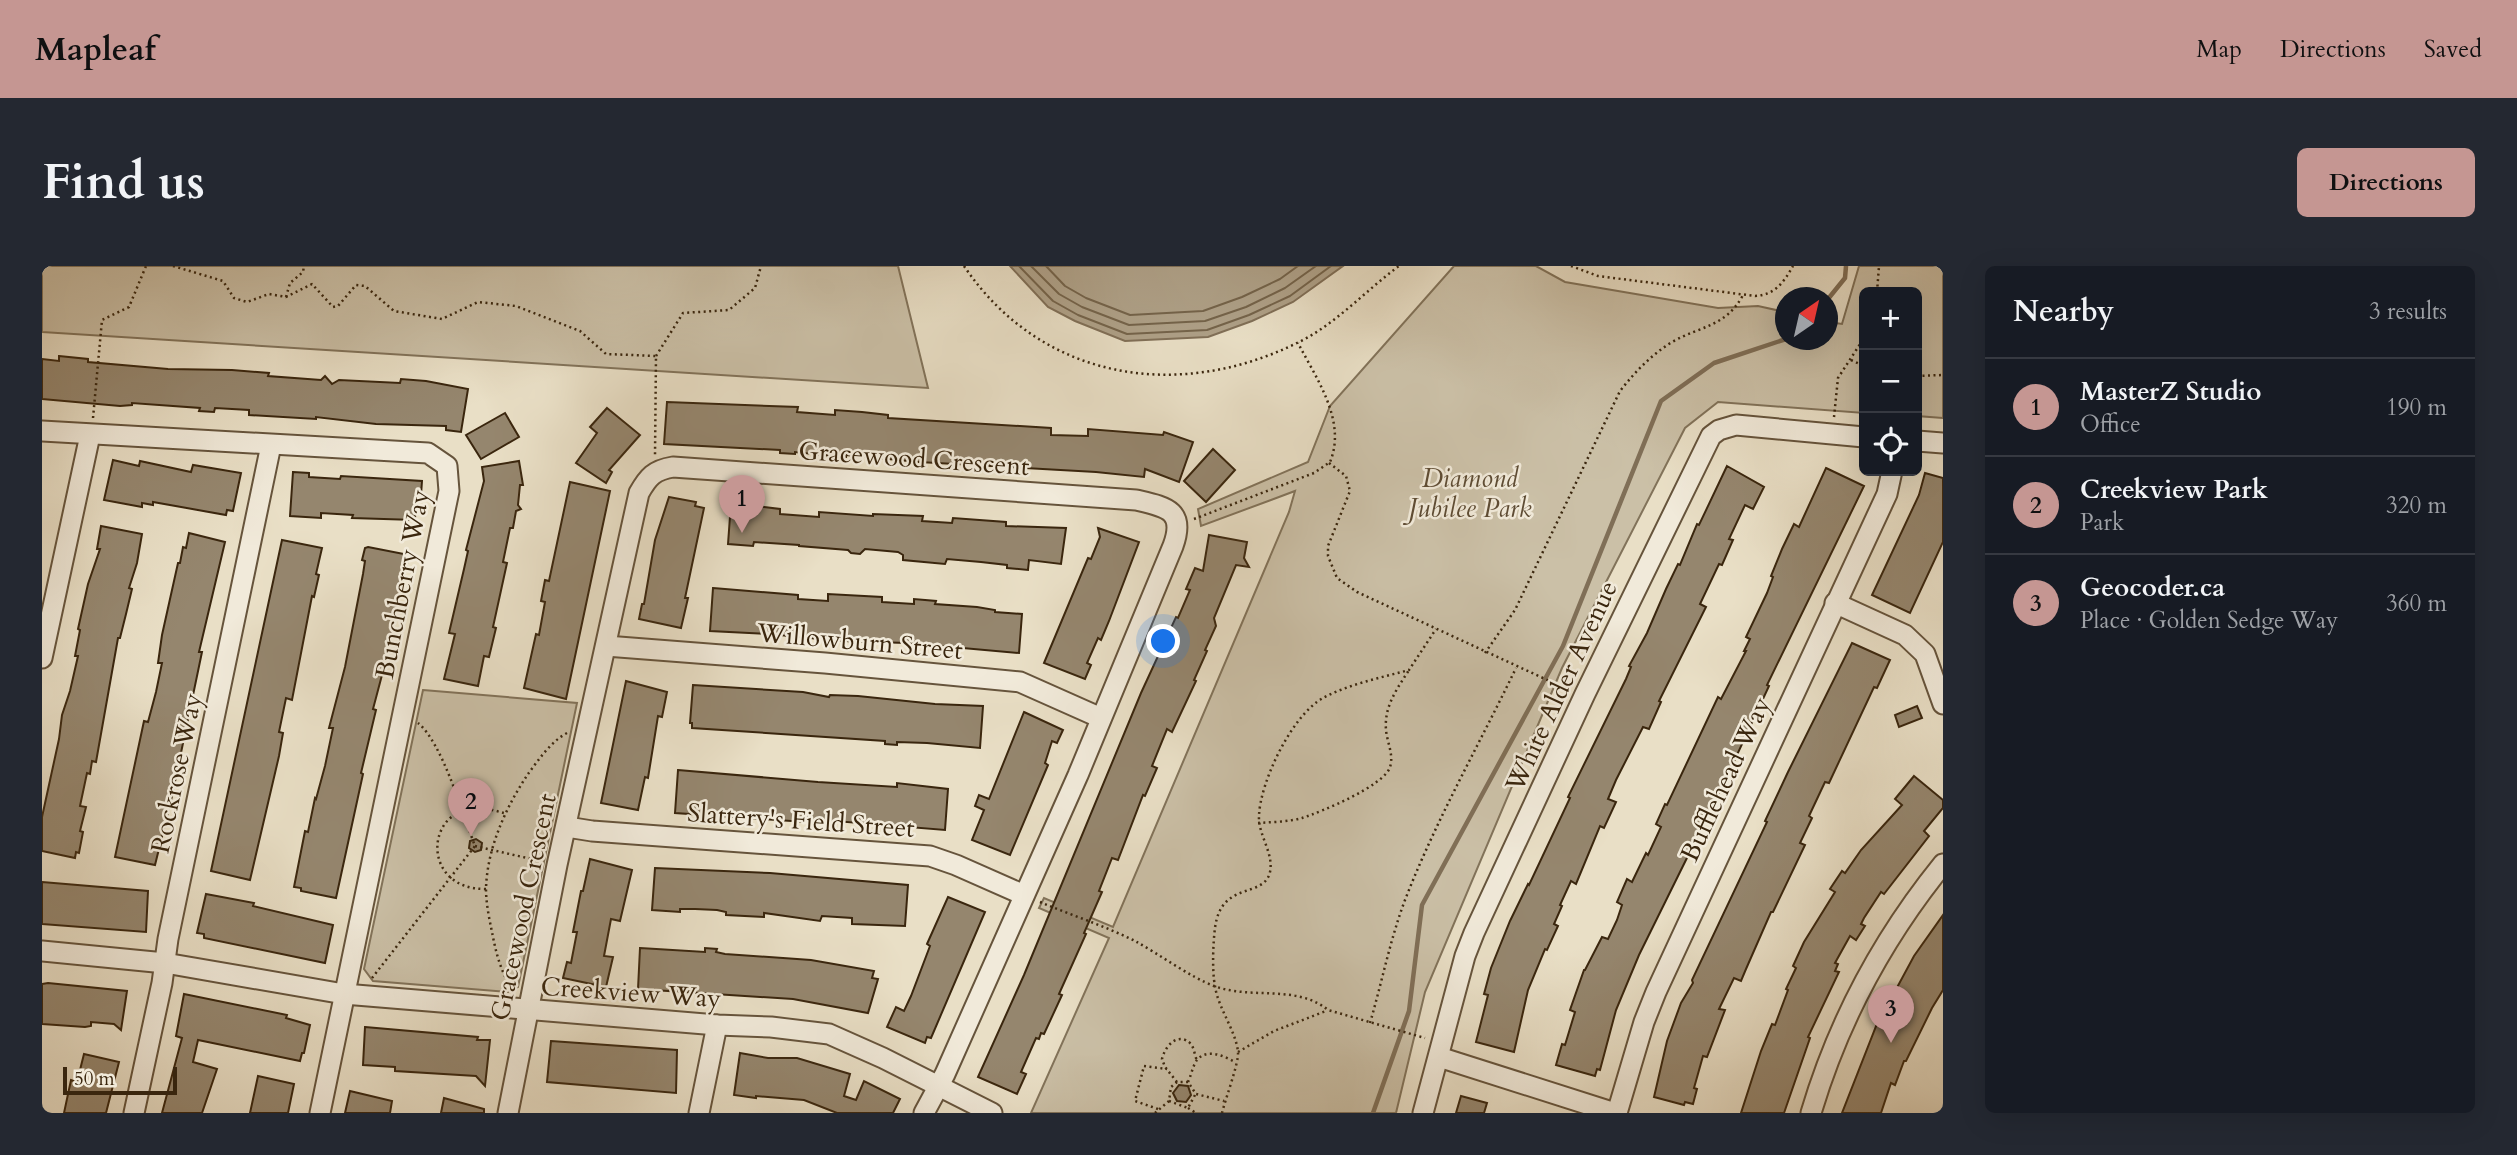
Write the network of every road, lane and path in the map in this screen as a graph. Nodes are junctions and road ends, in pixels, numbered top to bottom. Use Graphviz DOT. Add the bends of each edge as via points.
graph roads {
  1 [pos="146,266"];
  2 [pos="173,266"];
  3 [pos="304,266"];
  4 [pos="761,266"];
  5 [pos="964,266"];
  6 [pos="1399,266"];
  7 [pos="1571,266"];
  8 [pos="1793,266"];
  9 [pos="1879,266"];
  10 [pos="1877,287"];
  11 [pos="1743,295"];
  12 [pos="286,297"];
  13 [pos="1298,343"];
  14 [pos="1859,346"];
  15 [pos="656,356"];
  16 [pos="1851,360"];
  17 [pos="1859,364"];
  18 [pos="1943,375"];
  19 [pos="1922,376"];
  20 [pos="1834,413"];
  21 [pos="42,431"];
  22 [pos="90,435"];
  23 [pos="1859,437"];
  24 [pos="1922,441"];
  25 [pos="1943,443"];
  26 [pos="271,445"];
  27 [pos="1329,463"];
  28 [pos="657,470"];
  29 [pos="1891,476"];
  30 [pos="1178,525"];
  31 [pos="1835,603"];
  32 [pos="47,608"];
  33 [pos="1436,629"];
  34 [pos="606,646"];
  35 [pos="1485,653"];
  36 [pos="42,658"];
  37 [pos="1517,667"];
  38 [pos="1409,670"];
  39 [pos="1568,690"];
  40 [pos="1943,704"];
  41 [pos="402,716"];
  42 [pos="1101,718"];
  43 [pos="589,723"];
  44 [pos="461,810"];
  45 [pos="504,813"];
  46 [pos="1258,823"];
  47 [pos="567,827"];
  48 [pos="475,846"];
  49 [pos="493,852"];
  50 [pos="1943,864"];
  51 [pos="557,865"];
  52 [pos="449,878"];
  53 [pos="486,889"];
  54 [pos="1024,895"];
  55 [pos="42,951"];
  56 [pos="165,963"];
  57 [pos="368,983"];
  58 [pos="1215,986"];
  59 [pos="516,994"];
  60 [pos="344,995"];
  61 [pos="1328,1010"];
  62 [pos="528,1011"];
  63 [pos="1370,1023"];
  64 [pos="717,1025"];
  65 [pos="1423,1038"];
  66 [pos="1238,1052"];
  67 [pos="1439,1058"];
  68 [pos="1197,1060"];
  69 [pos="1236,1062"];
  70 [pos="1167,1069"];
  71 [pos="1177,1082"];
  72 [pos="1188,1082"];
  73 [pos="939,1086"];
  74 [pos="1196,1094"];
  75 [pos="1169,1101"];
  76 [pos="1225,1101"];
  77 [pos="1188,1108"];
  78 [pos="1157,1111"];
  79 [pos="134,1113"];
  80 [pos="320,1113"];
  81 [pos="508,1113"];
  82 [pos="699,1113"];
  83 [pos="924,1113"];
  84 [pos="992,1113"];
  85 [pos="1196,1113"];
  86 [pos="1222,1113"];
  87 [pos="1423,1113"];
  88 [pos="1616,1113"];
  89 [pos="1811,1113"];
  1 -- 22 [label="path" via="129,307 102,320"];
  2 -- 12 [label="path" via="223,281 234,298 247,302 269,294"];
  3 -- 12 [label="path" via="290,283"];
  4 -- 15 [label="path" via="755,288 729,310 683,313"];
  5 -- 13 [label="path" via="1001,309 1029,331 1082,359 1117,370 1161,376 1209,372"];
  6 -- 13 [label="path"];
  7 -- 11 [label="path" via="1598,276"];
  8 -- 11 [label="path" via="1775,290"];
  9 -- 10 [label="path"];
  11 -- 35 [label="path" via="1722,320 1655,353 1620,391 1515,610"];
  12 -- 15 [label="path" via="312,284 333,307 356,285 365,286 394,311 442,319 478,302 516,306 580,331 606,354"];
  13 -- 27 [label="path" via="1331,410 1335,439"];
  14 -- 16 [label="path"];
  15 -- 28 [label="path"];
  16 -- 17 [label="path"];
  16 -- 20 [label="path" via="1838,378"];
  18 -- 19 [label="path"];
  21 -- 22 [label="street, Bunchberry Way"];
  22 -- 26 [label="street, Bunchberry Way"];
  22 -- 32 [label="street"];
  23 -- 67 [label="street, White Alder Avenue" via="1736,425 1711,436 1482,915 1465,956"];
  24 -- 25 [label="street"];
  26 -- 41 [label="street, Bunchberry Way" via="428,453 447,467 449,491"];
  26 -- 56 [label="street, Rockrose Way"];
  27 -- 30 [label="path" via="1314,473"];
  27 -- 33 [label="path" via="1346,476 1350,491 1328,551 1337,578"];
  28 -- 30 [label="street, Gracewood Crescent" via="673,467 1136,499 1164,507 1174,514"];
  28 -- 34 [label="street, Gracewood Crescent" via="639,493"];
  29 -- 31 [label="street, Bufflehead Way" via="1887,494"];
  30 -- 42 [label="street"];
  31 -- 40 [label="street" via="1906,635 1925,654"];
  31 -- 88 [label="street, Bufflehead Way" via="1656,992"];
  32 -- 36 [label="street"];
  33 -- 35 [label="path"];
  33 -- 38 [label="path"];
  34 -- 42 [label="street, Willowburn Street" via="1020,682"];
  34 -- 43 [label="street, Gracewood Crescent"];
  35 -- 37 [label="path"];
  37 -- 39 [label="path"];
  37 -- 63 [label="path" via="1406,897"];
  38 -- 46 [label="path" via="1360,684 1314,705 1284,743 1270,771"];
  38 -- 46 [label="path" via="1388,705 1391,766 1385,775 1374,786 1306,817"];
  41 -- 44 [label="path" via="425,729"];
  41 -- 60 [label="street, Bunchberry Way"];
  42 -- 54 [label="street"];
  43 -- 45 [label="path" via="562,736 548,750"];
  43 -- 47 [label="street, Gracewood Crescent"];
  44 -- 45 [label="path" via="476,807"];
  44 -- 48 [label="path"];
  44 -- 52 [label="path" via="449,818 437,844 438,858"];
  45 -- 49 [label="path"];
  46 -- 58 [label="path" via="1270,872 1266,881 1233,895 1220,909 1215,928"];
  47 -- 51 [label="street, Gracewood Crescent"];
  47 -- 54 [label="street, Slattery's Field Street" via="930,856"];
  48 -- 49 [label="path"];
  48 -- 52 [label="path"];
  49 -- 51 [label="path"];
  49 -- 53 [label="path"];
  50 -- 89 [label="street" via="1914,899 1860,989"];
  51 -- 62 [label="street, Gracewood Crescent"];
  52 -- 53 [label="path"];
  52 -- 57 [label="path"];
  53 -- 59 [label="path" via="496,952"];
  54 -- 58 [label="path" via="1133,940"];
  54 -- 73 [label="street"];
  55 -- 56 [label="street, Creekview Way"];
  56 -- 60 [label="street, Creekview Way"];
  56 -- 79 [label="street, Rockrose Way"];
  58 -- 61 [label="path" via="1303,996"];
  58 -- 66 [label="path"];
  60 -- 62 [label="street, Creekview Way"];
  60 -- 80 [label="street, Bunchberry Way"];
  61 -- 63 [label="path"];
  61 -- 66 [label="path" via="1274,1031"];
  62 -- 64 [label="street, Creekview Way"];
  62 -- 81 [label="street, Gracewood Crescent"];
  63 -- 65 [label="path"];
  64 -- 73 [label="street, Creekview Way" via="829,1034"];
  64 -- 82 [label="street"];
  66 -- 69 [label="path"];
  67 -- 87 [label="street, White Alder Avenue"];
  67 -- 88 [label="street"];
  68 -- 69 [label="path" via="1214,1054"];
  68 -- 70 [label="path" via="1188,1042 1174,1040 1164,1050"];
  68 -- 72 [label="path"];
  69 -- 76 [label="path"];
  70 -- 71 [label="path"];
  70 -- 78 [label="path" via="1144,1066 1135,1101"];
  71 -- 72 [label="path"];
  71 -- 75 [label="path" via="1171,1087"];
  72 -- 74 [label="path"];
  73 -- 83 [label="street"];
  73 -- 84 [label="street, Creekview Way"];
  74 -- 76 [label="path"];
  74 -- 77 [label="path"];
  75 -- 77 [label="path"];
  75 -- 78 [label="path"];
  76 -- 86 [label="path"];
  77 -- 85 [label="path"];
}
